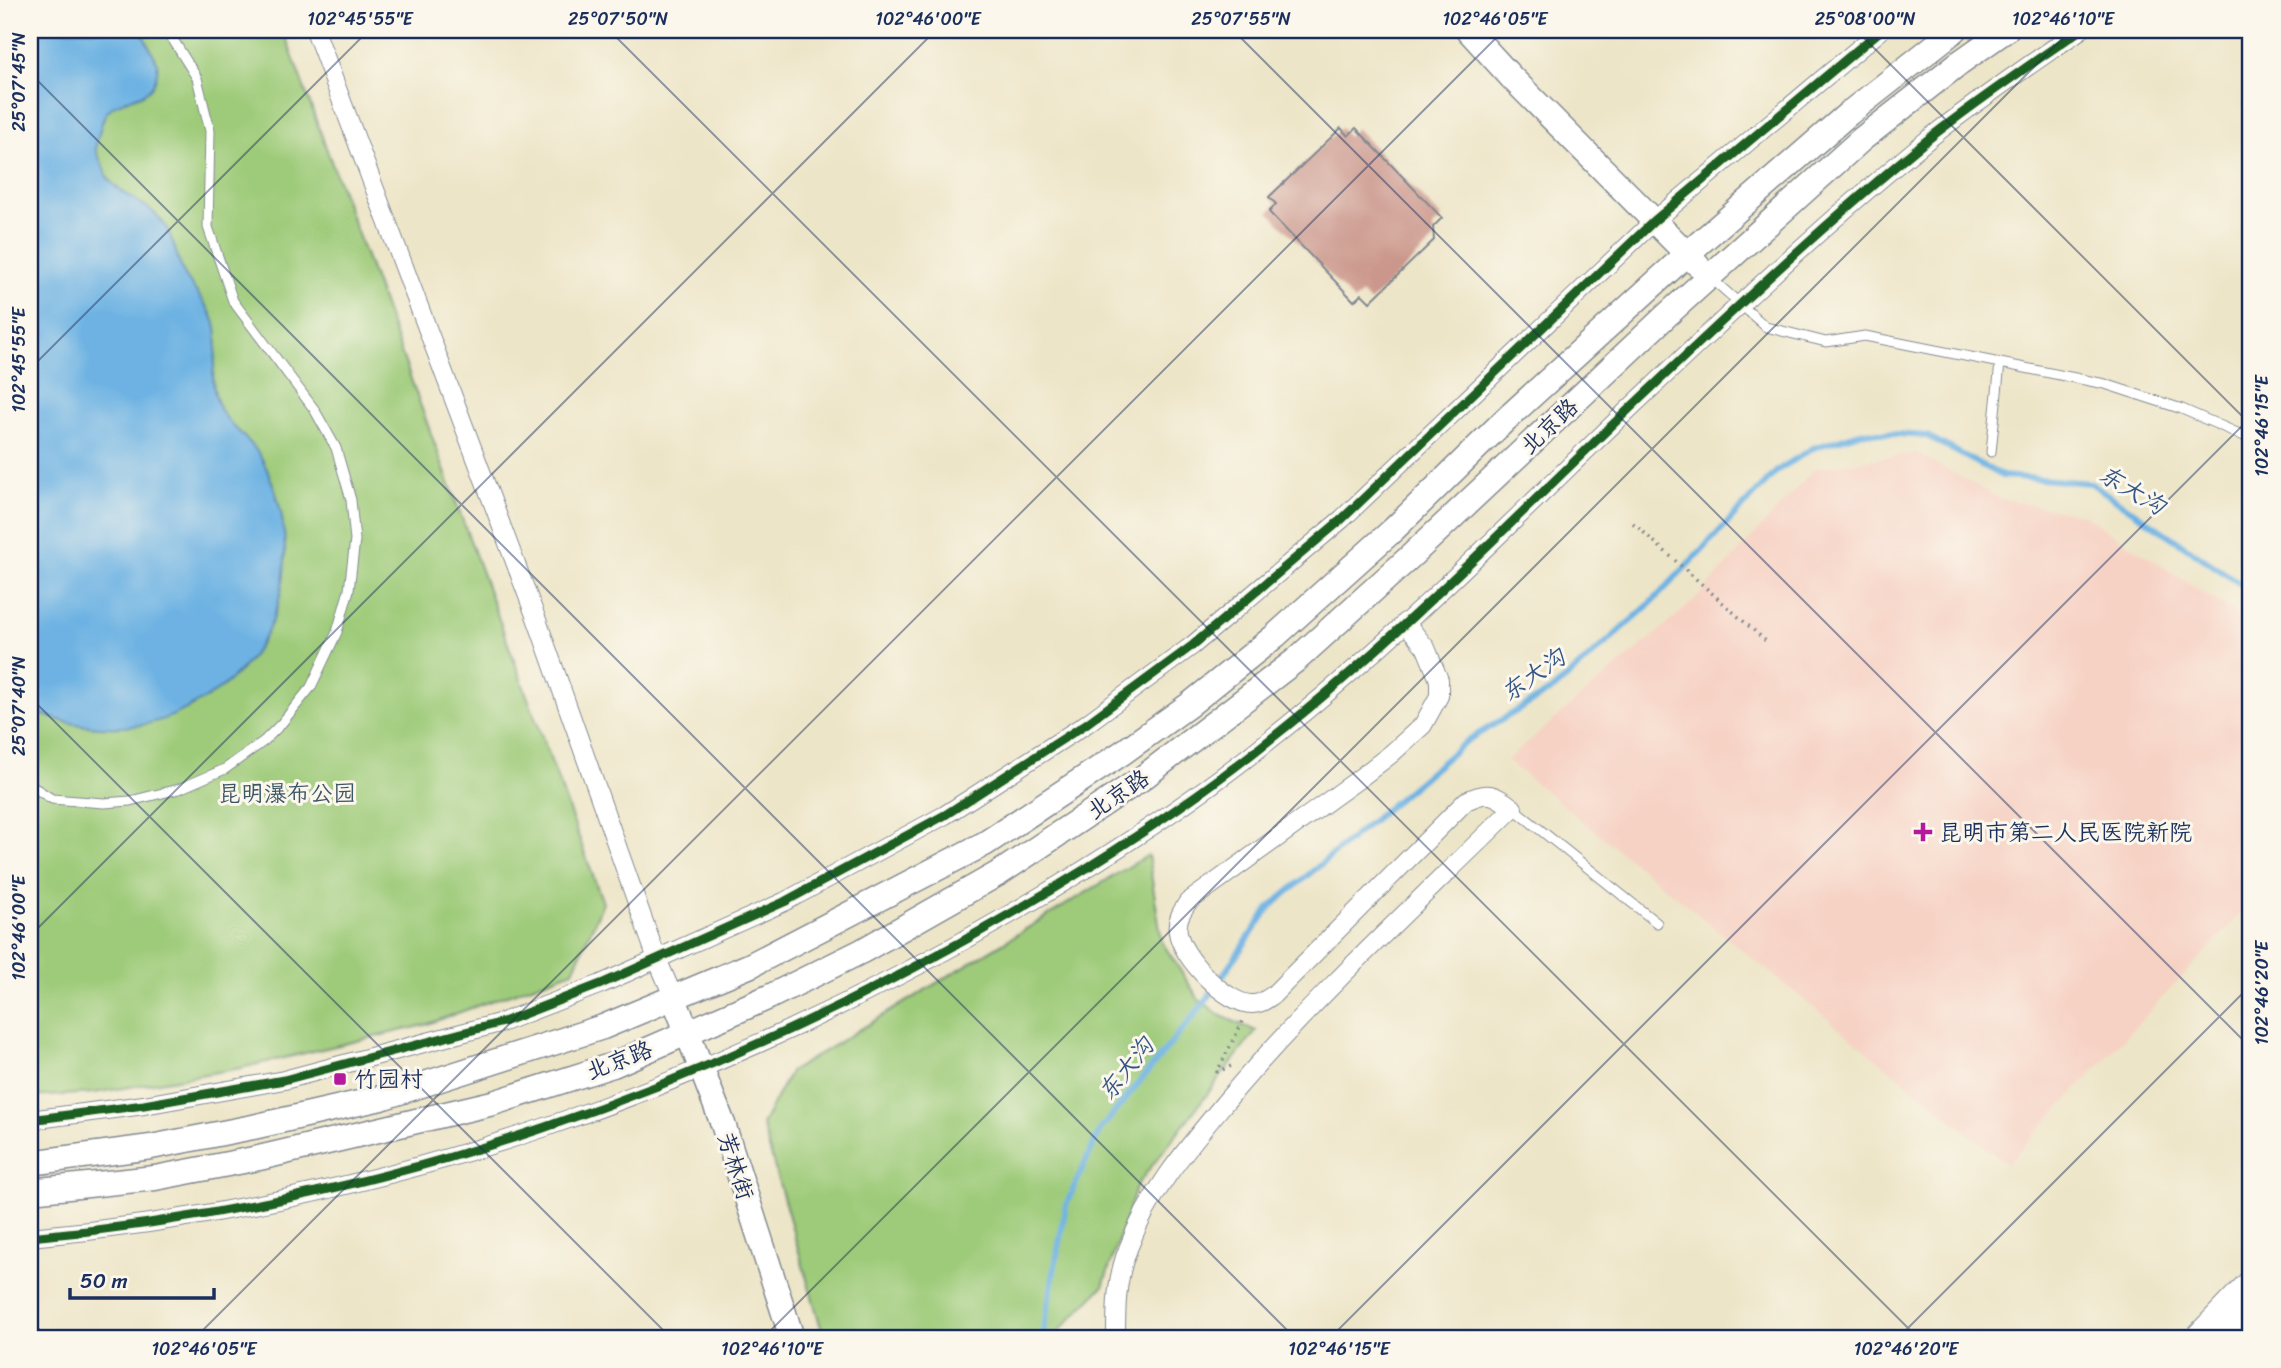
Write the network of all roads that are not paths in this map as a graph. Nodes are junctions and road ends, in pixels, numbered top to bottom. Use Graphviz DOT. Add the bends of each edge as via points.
graph roads {
  1 [pos="167,30"];
  2 [pos="315,30"];
  3 [pos="1468,30"];
  4 [pos="1881,30"];
  5 [pos="1955,30"];
  6 [pos="2007,30"];
  7 [pos="2080,30"];
  8 [pos="1654,221"];
  9 [pos="1686,254"];
  10 [pos="1710,277"];
  11 [pos="1740,305"];
  12 [pos="2000,363"];
  13 [pos="2251,439"];
  14 [pos="1991,452"];
  15 [pos="1405,622"];
  16 [pos="30,785"];
  17 [pos="1513,808"];
  18 [pos="1657,923"];
  19 [pos="657,959"];
  20 [pos="673,996"];
  21 [pos="687,1032"];
  22 [pos="700,1068"];
  23 [pos="30,1120"];
  24 [pos="30,1163"];
  25 [pos="30,1191"];
  26 [pos="30,1237"];
  27 [pos="2251,1287"];
  28 [pos="2251,1331"];
  29 [pos="792,1338"];
  30 [pos="1116,1338"];
  31 [pos="2202,1338"];
  32 [pos="2243,1338"];
  1 -- 16 [label="lane" via="197,78 210,131 208,227 233,301 314,409 336,448 351,500 355,540 349,590 337,632 311,687 282,724 225,769 179,789 130,801 52,799"];
  2 -- 19 [label="street" via="538,623"];
  3 -- 8 [label="main road"];
  4 -- 8 [label="street"];
  5 -- 9 [label="main road, 北京路" via="1848,114"];
  6 -- 10 [label="main road, 北京路" via="1862,139"];
  7 -- 11 [label="street" via="1934,135"];
  8 -- 9 [label="main road"];
  8 -- 19 [label="street" via="1342,519 1193,645 1086,724 945,815 784,902"];
  9 -- 10 [label="main road"];
  9 -- 20 [label="main road, 北京路" via="1394,529 1275,636 1189,705 986,843 751,965"];
  10 -- 11 [label="lane"];
  10 -- 21 [label="main road, 北京路" via="1296,660 1141,779 1001,872 862,951"];
  11 -- 12 [label="lane" via="1766,327 1826,342 1865,336"];
  11 -- 15 [label="street"];
  12 -- 13 [label="lane" via="2105,384 2182,409"];
  12 -- 14 [label="lane"];
  15 -- 17 [label="street" via="1426,648 1438,680 1439,696 1432,712 1391,754 1188,902 1179,916 1178,932 1201,973 1239,1002 1262,1002 1466,802 1481,793 1496,796"];
  15 -- 22 [label="street" via="1271,739 1169,815 1064,883 861,996"];
  17 -- 18 [label="lane"];
  17 -- 30 [label="street" via="1275,1043 1167,1174 1127,1251 1117,1289"];
  19 -- 20 [label="street"];
  19 -- 23 [label="street" via="503,1022 394,1053 285,1080"];
  20 -- 21 [label="main road, 芳林街"];
  20 -- 24 [label="main road, 北京路" via="603,1027 381,1098 151,1147"];
  21 -- 22 [label="main road, 芳林街"];
  21 -- 25 [label="main road, 北京路" via="613,1065 493,1103 388,1129 155,1178"];
  22 -- 26 [label="street" via="550,1128 369,1180 231,1211"];
  22 -- 29 [label="main road, 芳林街" via="723,1124"];
  27 -- 31 [label="highway"];
  28 -- 32 [label="highway"];
}
